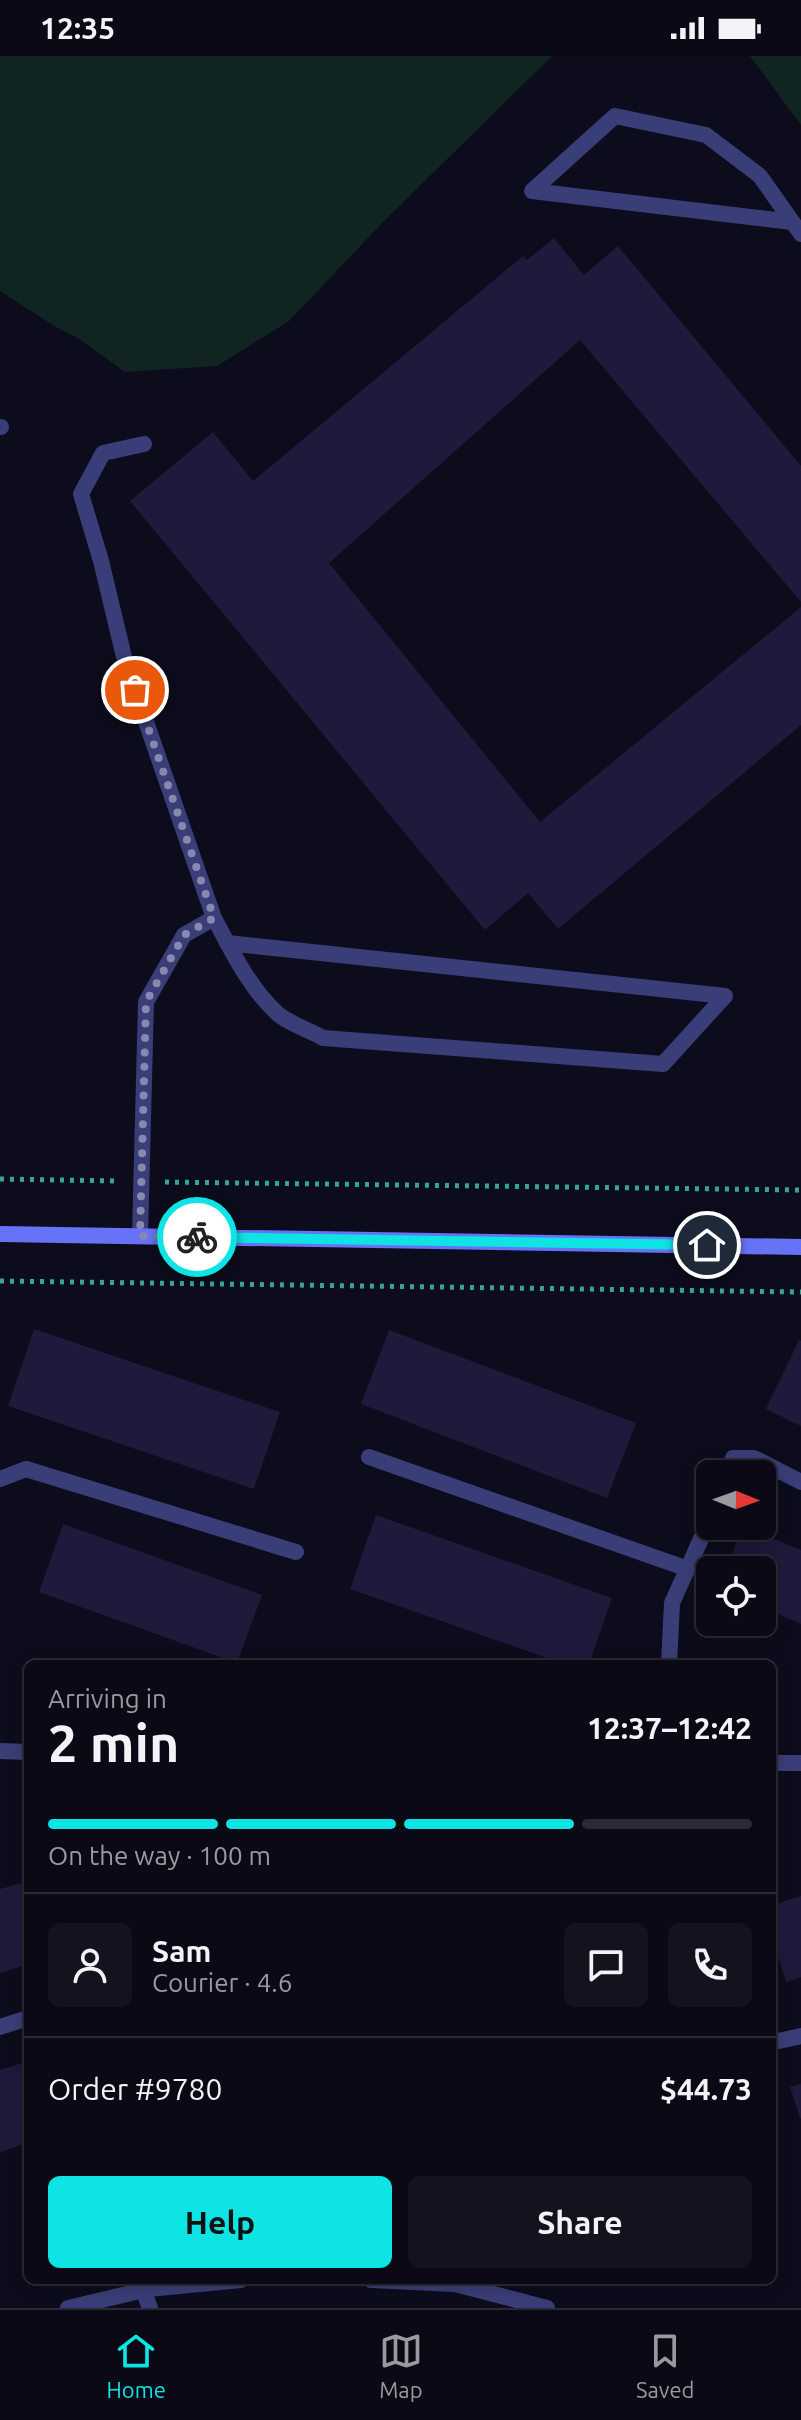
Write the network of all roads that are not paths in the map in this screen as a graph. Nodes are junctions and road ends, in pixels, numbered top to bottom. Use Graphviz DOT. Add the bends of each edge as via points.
graph roads {
  1 [pos="797,228"];
  2 [pos="144,444"];
  3 [pos="214,918"];
  4 [pos="227,943"];
  5 [pos="0,1234"];
  6 [pos="140,1236"];
  7 [pos="801,1247"];
  8 [pos="369,1457"];
  9 [pos="732,1460"];
  10 [pos="758,1460"];
  11 [pos="776,1469"];
  12 [pos="0,1479"];
  13 [pos="801,1482"];
  14 [pos="701,1540"];
  15 [pos="296,1552"];
  16 [pos="688,1569"];
  17 [pos="669,1660"];
  18 [pos="0,1751"];
  19 [pos="24,1752"];
  20 [pos="776,1763"];
  21 [pos="801,1763"];
  22 [pos="24,2019"];
  23 [pos="0,2027"];
  24 [pos="801,2036"];
  25 [pos="776,2042"];
  26 [pos="202,2284"];
  27 [pos="455,2284"];
  28 [pos="143,2290"];
  29 [pos="68,2308"];
  30 [pos="150,2308"];
  31 [pos="547,2308"];
  1 -- 1 [label="street" via="608,200 532,191 615,116 706,135 760,176"];
  2 -- 3 [label="street" via="103,453 81,494 125,661"];
  3 -- 4 [label="street"];
  3 -- 6 [label="street" via="184,935 146,1002"];
  4 -- 4 [label="street" via="246,977 279,1015 323,1038 663,1064 725,996"];
  5 -- 6 [label="street"];
  6 -- 7 [label="street"];
  8 -- 16 [label="street"];
  9 -- 10 [label="street"];
  11 -- 13 [label="street"];
  12 -- 15 [label="street" via="26,1469"];
  14 -- 16 [label="street"];
  16 -- 17 [label="street" via="672,1603"];
  18 -- 19 [label="street"];
  20 -- 21 [label="street"];
  22 -- 23 [label="street"];
  24 -- 25 [label="street"];
  26 -- 28 [label="street"];
  27 -- 31 [label="street"];
  28 -- 29 [label="street"];
  28 -- 30 [label="street"];
}
